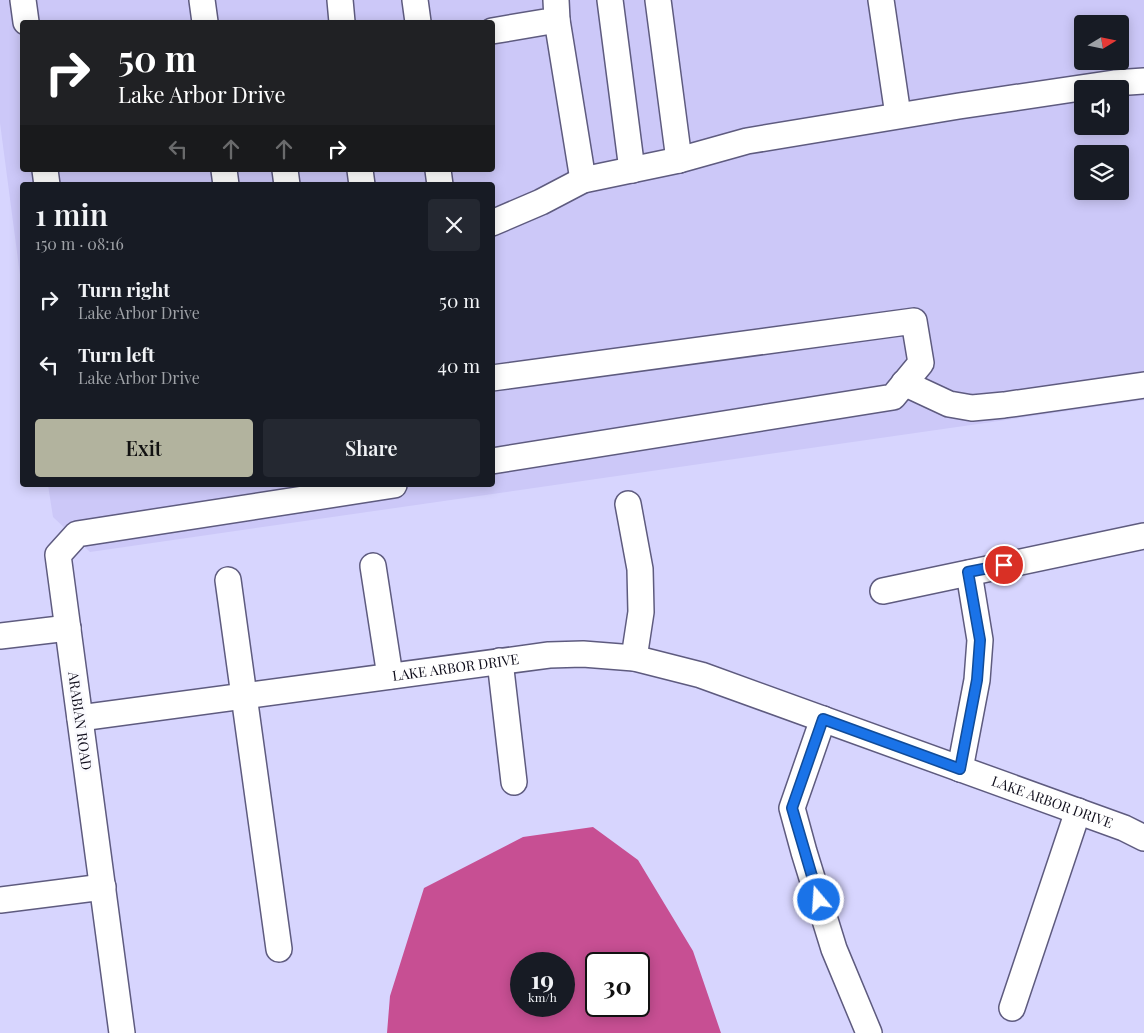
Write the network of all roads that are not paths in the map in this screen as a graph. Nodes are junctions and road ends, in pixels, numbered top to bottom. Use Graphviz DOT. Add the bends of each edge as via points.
graph roads {
  1 [pos="23,0"];
  2 [pos="202,0"];
  3 [pos="340,0"];
  4 [pos="415,0"];
  5 [pos="610,0"];
  6 [pos="658,0"];
  7 [pos="880,0"];
  8 [pos="556,10"];
  9 [pos="26,20"];
  10 [pos="204,20"];
  11 [pos="342,20"];
  12 [pos="418,20"];
  13 [pos="495,29"];
  14 [pos="1144,81"];
  15 [pos="898,115"];
  16 [pos="679,160"];
  17 [pos="632,170"];
  18 [pos="583,180"];
  19 [pos="495,222"];
  20 [pos="495,378"];
  21 [pos="904,383"];
  22 [pos="1144,385"];
  23 [pos="495,462"];
  24 [pos="381,487"];
  25 [pos="628,504"];
  26 [pos="1144,536"];
  27 [pos="373,566"];
  28 [pos="968,572"];
  29 [pos="228,580"];
  30 [pos="883,590"];
  31 [pos="68,628"];
  32 [pos="0,636"];
  33 [pos="634,658"];
  34 [pos="500,662"];
  35 [pos="390,676"];
  36 [pos="244,696"];
  37 [pos="80,718"];
  38 [pos="823,719"];
  39 [pos="960,769"];
  40 [pos="514,782"];
  41 [pos="1078,811"];
  42 [pos="1144,838"];
  43 [pos="103,887"];
  44 [pos="0,900"];
  45 [pos="279,949"];
  46 [pos="1012,1008"];
  47 [pos="122,1033"];
  48 [pos="870,1033"];
  1 -- 9 [label="street"];
  2 -- 10 [label="street"];
  3 -- 11 [label="street"];
  4 -- 12 [label="street"];
  5 -- 17 [label="street"];
  6 -- 16 [label="street"];
  7 -- 15 [label="street"];
  8 -- 13 [label="street"];
  8 -- 18 [label="street"];
  14 -- 15 [label="street"];
  15 -- 16 [label="street" via="746,141"];
  16 -- 17 [label="street"];
  17 -- 18 [label="street"];
  18 -- 19 [label="street"];
  20 -- 21 [label="street" via="914,321 921,362"];
  21 -- 22 [label="street" via="949,404 972,408"];
  21 -- 23 [label="street" via="893,397"];
  24 -- 31 [label="street, ARABIAN ROAD" via="77,534 58,555"];
  25 -- 33 [label="street" via="640,569 641,612"];
  26 -- 28 [label="street"];
  27 -- 35 [label="street"];
  28 -- 30 [label="street"];
  28 -- 39 [label="street" via="980,640 977,680"];
  29 -- 36 [label="street"];
  31 -- 32 [label="street"];
  31 -- 37 [label="street, ARABIAN ROAD"];
  33 -- 34 [label="street, LAKE ARBOR DRIVE" via="549,655"];
  33 -- 38 [label="street, LAKE ARBOR DRIVE" via="701,676"];
  34 -- 35 [label="street, LAKE ARBOR DRIVE"];
  34 -- 40 [label="street"];
  35 -- 36 [label="street, LAKE ARBOR DRIVE"];
  36 -- 37 [label="street, LAKE ARBOR DRIVE"];
  36 -- 45 [label="street"];
  37 -- 43 [label="street, ARABIAN ROAD"];
  38 -- 39 [label="street, LAKE ARBOR DRIVE"];
  38 -- 48 [label="street" via="792,808 834,949"];
  39 -- 41 [label="street, LAKE ARBOR DRIVE"];
  41 -- 42 [label="street, LAKE ARBOR DRIVE"];
  41 -- 46 [label="street"];
  43 -- 44 [label="street"];
  43 -- 47 [label="street, ARABIAN ROAD"];
}
